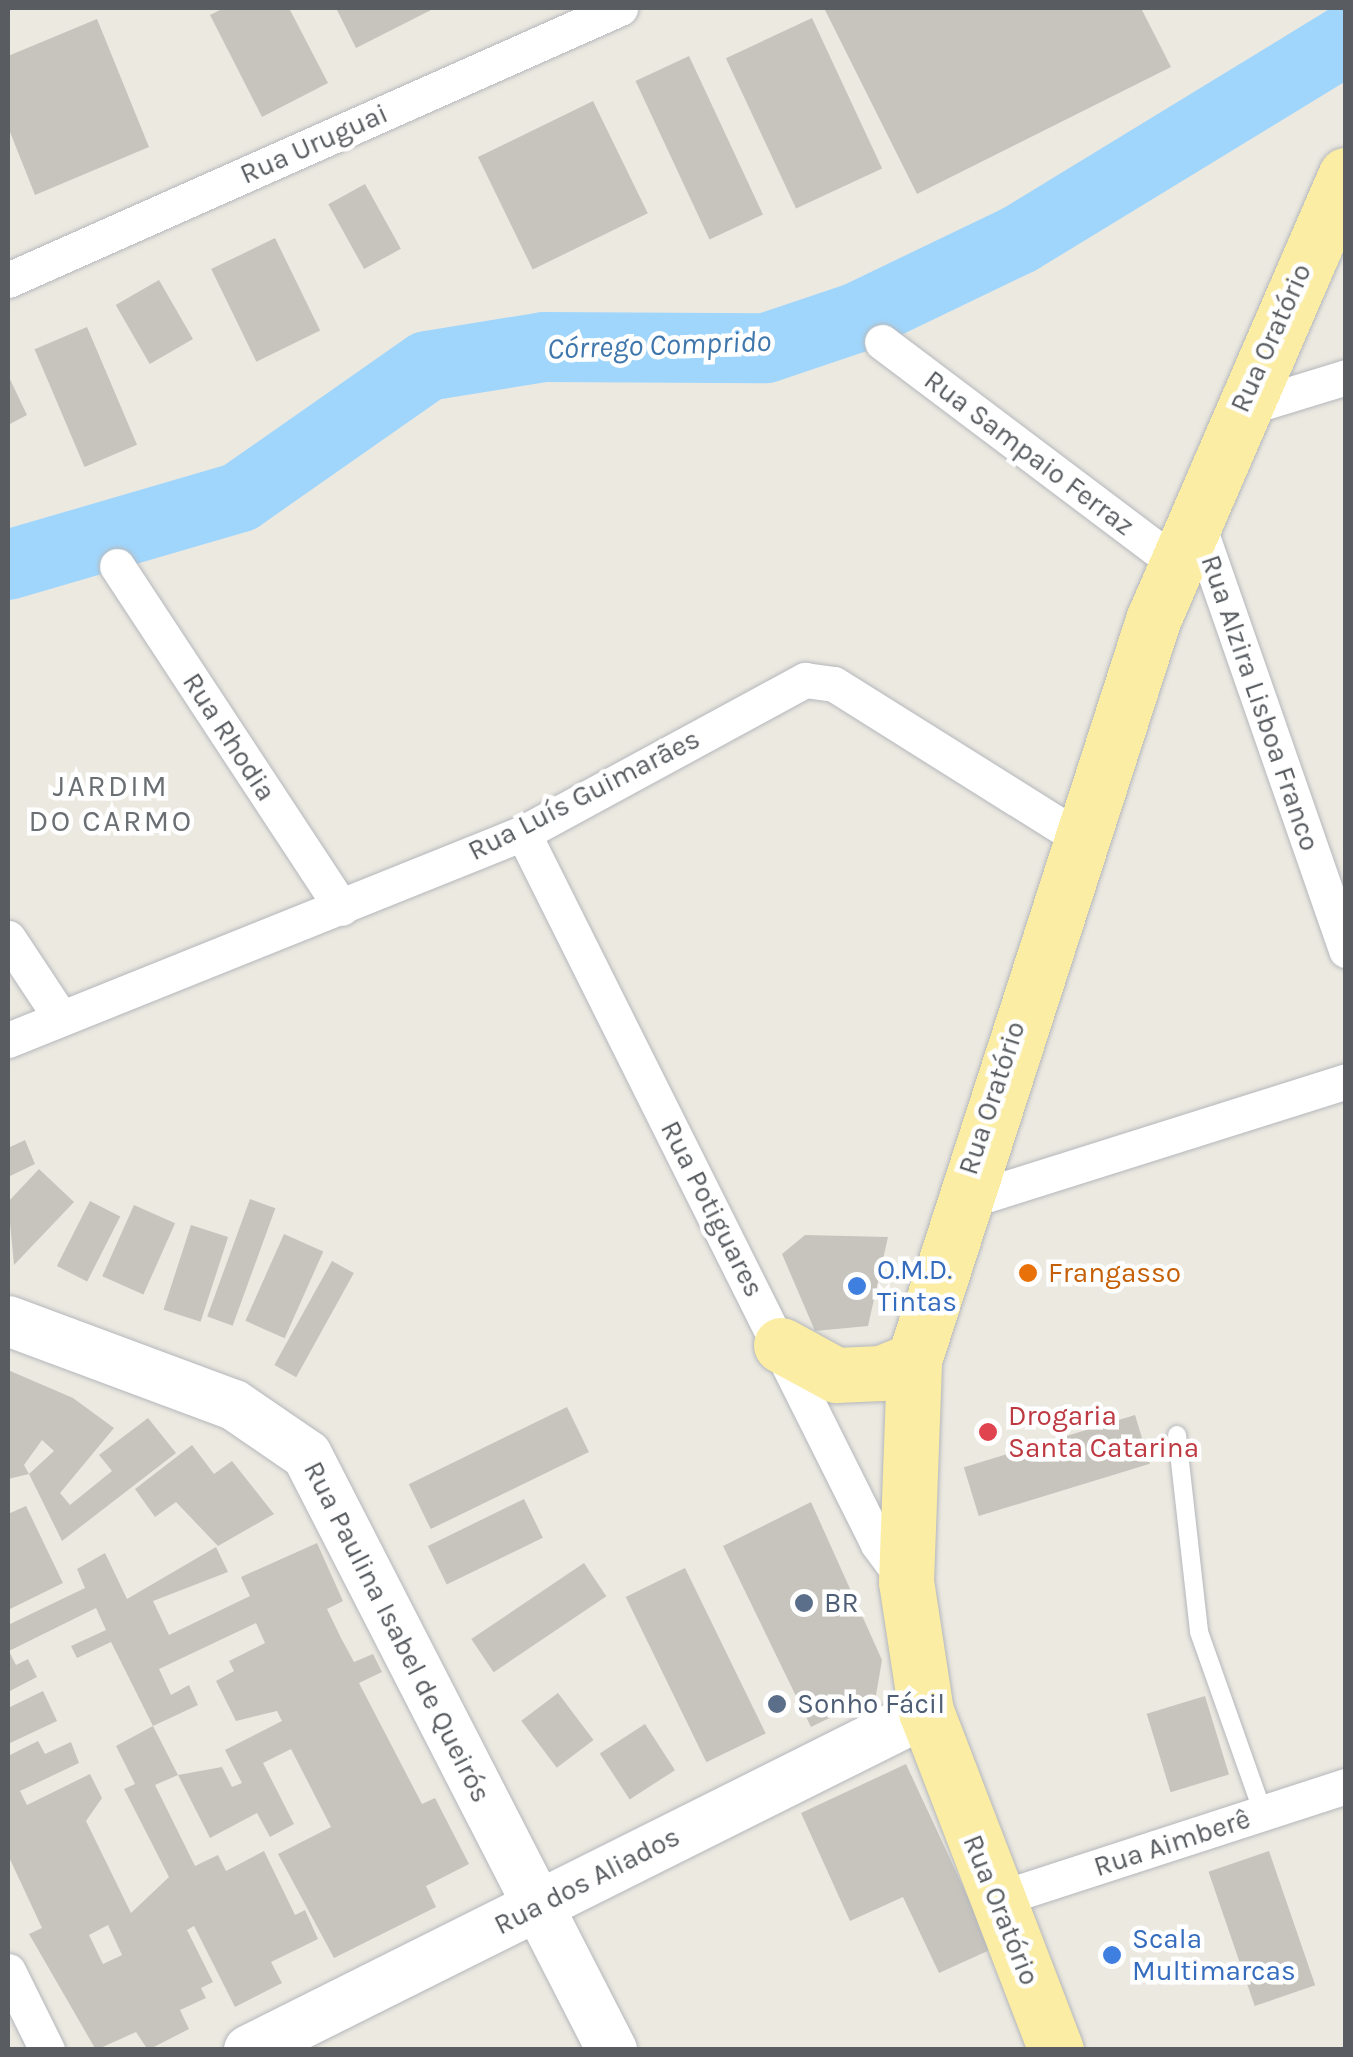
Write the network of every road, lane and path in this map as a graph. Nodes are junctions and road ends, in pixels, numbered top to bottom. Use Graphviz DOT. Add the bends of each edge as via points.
graph roads {
  1 [pos="620,8"];
  2 [pos="1346,174"];
  3 [pos="8,280"];
  4 [pos="882,342"];
  5 [pos="1346,376"];
  6 [pos="1239,410"];
  7 [pos="1184,538"];
  8 [pos="117,566"];
  9 [pos="523,833"];
  10 [pos="1078,837"];
  11 [pos="342,908"];
  12 [pos="8,938"];
  13 [pos="1346,950"];
  14 [pos="61,1018"];
  15 [pos="8,1040"];
  16 [pos="1346,1081"];
  17 [pos="958,1204"];
  18 [pos="8,1321"];
  19 [pos="781,1345"];
  20 [pos="914,1360"];
  21 [pos="1177,1435"];
  22 [pos="906,1582"];
  23 [pos="926,1712"];
  24 [pos="1346,1786"];
  25 [pos="1263,1813"];
  26 [pos="998,1899"];
  27 [pos="537,1906"];
  28 [pos="8,1971"];
  29 [pos="47,2050"];
  30 [pos="249,2050"];
  31 [pos="612,2050"];
  32 [pos="1056,2050"];
  1 -- 3 [label="street, Rua Uruguai"];
  2 -- 6 [label="main road, Rua Oratório"];
  4 -- 7 [label="street, Rua Sampaio Ferraz"];
  5 -- 6 [label="street"];
  6 -- 7 [label="main road, Rua Oratório"];
  7 -- 10 [label="main road, Rua Oratório"];
  7 -- 13 [label="street, Rua Alzira Lisboa Franco"];
  8 -- 11 [label="street, Rua Rhodia"];
  9 -- 10 [label="street, Rua Luís Guimarães" via="815,678"];
  9 -- 11 [label="street, Rua Luís Guimarães"];
  9 -- 19 [label="street, Rua Potiguares"];
  10 -- 17 [label="main road, Rua Oratório"];
  11 -- 14 [label="street, Rua Luís Guimarães"];
  12 -- 14 [label="street"];
  14 -- 15 [label="street, Rua Luís Guimarães"];
  16 -- 17 [label="street"];
  17 -- 20 [label="main road, Rua Oratório"];
  18 -- 27 [label="street, Rua Paulina Isabel de Queirós" via="234,1405 308,1455"];
  19 -- 20 [label="main road" via="836,1374 882,1373"];
  19 -- 22 [label="street, Rua Potiguares"];
  20 -- 22 [label="main road, Rua Oratório"];
  21 -- 25 [label="lane" via="1195,1615"];
  22 -- 23 [label="main road, Rua Oratório"];
  23 -- 26 [label="main road, Rua Oratório"];
  23 -- 27 [label="street, Rua dos Aliados"];
  24 -- 25 [label="street, Rua Aimberê"];
  25 -- 26 [label="street, Rua Aimberê"];
  26 -- 32 [label="main road, Rua Oratório"];
  27 -- 30 [label="street, Rua dos Aliados"];
  27 -- 31 [label="street, Rua Paulina Isabel de Queirós"];
  28 -- 29 [label="street"];
}
